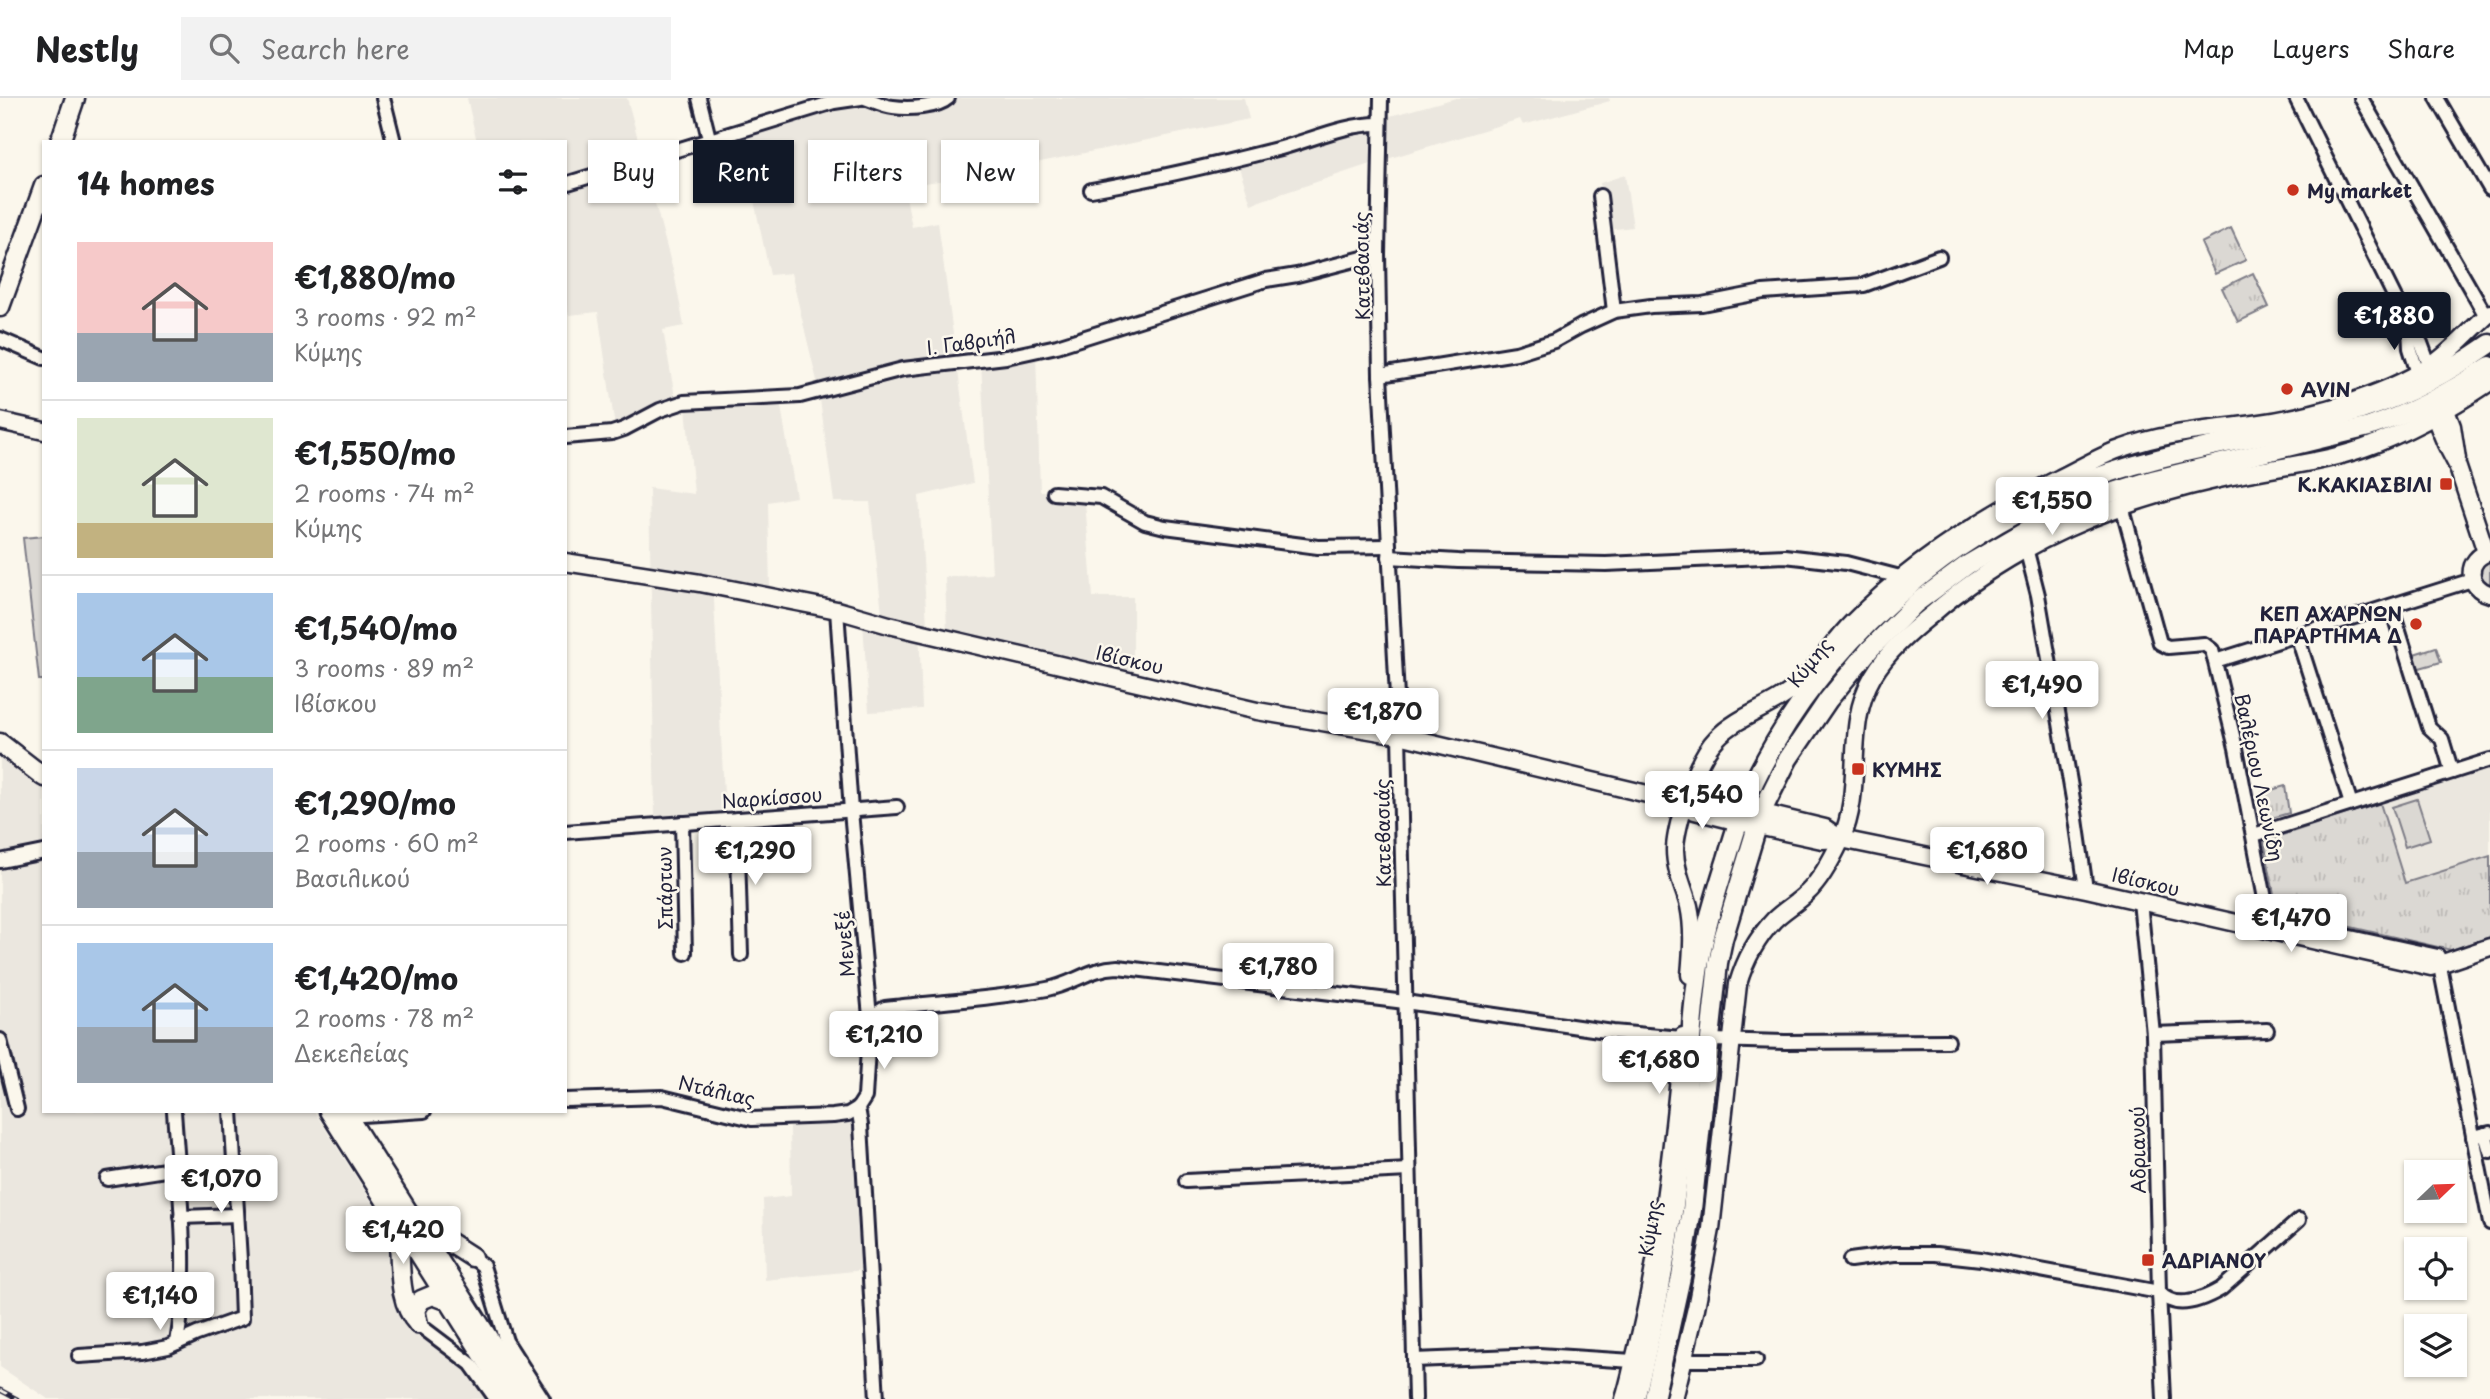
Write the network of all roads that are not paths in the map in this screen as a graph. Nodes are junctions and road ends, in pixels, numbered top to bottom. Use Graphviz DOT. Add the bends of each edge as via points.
graph roads {
  1 [pos="75,98"];
  2 [pos="383,98"];
  3 [pos="699,98"];
  4 [pos="863,98"];
  5 [pos="948,98"];
  6 [pos="1381,98"];
  7 [pos="2296,98"];
  8 [pos="2361,98"];
  9 [pos="2437,98"];
  10 [pos="880,101"];
  11 [pos="1380,124"];
  12 [pos="61,140"];
  13 [pos="394,140"];
  14 [pos="710,140"];
  15 [pos="716,140"];
  16 [pos="693,147"];
  17 [pos="567,183"];
  18 [pos="1091,190"];
  19 [pos="2490,190"];
  20 [pos="42,192"];
  21 [pos="1600,196"];
  22 [pos="1378,254"];
  23 [pos="1939,257"];
  24 [pos="0,307"];
  25 [pos="1614,311"];
  26 [pos="2488,315"];
  27 [pos="0,339"];
  28 [pos="2490,344"];
  29 [pos="42,357"];
  30 [pos="2490,366"];
  31 [pos="1380,375"];
  32 [pos="2490,382"];
  33 [pos="2432,391"];
  34 [pos="0,421"];
  35 [pos="42,431"];
  36 [pos="567,437"];
  37 [pos="1054,493"];
  38 [pos="2122,506"];
  39 [pos="2026,548"];
  40 [pos="1389,551"];
  41 [pos="2488,552"];
  42 [pos="567,562"];
  43 [pos="1900,578"];
  44 [pos="2472,580"];
  45 [pos="2490,594"];
  46 [pos="2390,606"];
  47 [pos="837,610"];
  48 [pos="2297,635"];
  49 [pos="2215,662"];
  50 [pos="1399,735"];
  51 [pos="0,743"];
  52 [pos="2490,760"];
  53 [pos="2452,772"];
  54 [pos="42,775"];
  55 [pos="1685,803"];
  56 [pos="2351,804"];
  57 [pos="897,807"];
  58 [pos="851,811"];
  59 [pos="1749,817"];
  60 [pos="737,819"];
  61 [pos="682,823"];
  62 [pos="567,832"];
  63 [pos="2254,835"];
  64 [pos="1841,839"];
  65 [pos="42,852"];
  66 [pos="0,861"];
  67 [pos="2085,889"];
  68 [pos="2140,901"];
  69 [pos="2490,947"];
  70 [pos="685,953"];
  71 [pos="741,955"];
  72 [pos="2440,964"];
  73 [pos="1405,1002"];
  74 [pos="870,1017"];
  75 [pos="2267,1030"];
  76 [pos="2153,1034"];
  77 [pos="1682,1038"];
  78 [pos="0,1040"];
  79 [pos="1711,1040"];
  80 [pos="1730,1041"];
  81 [pos="1948,1041"];
  82 [pos="567,1100"];
  83 [pos="858,1108"];
  84 [pos="17,1109"];
  85 [pos="174,1113"];
  86 [pos="231,1113"];
  87 [pos="330,1113"];
  88 [pos="346,1113"];
  89 [pos="2483,1135"];
  90 [pos="2490,1151"];
  91 [pos="178,1168"];
  92 [pos="1409,1170"];
  93 [pos="107,1179"];
  94 [pos="1186,1181"];
  95 [pos="237,1215"];
  96 [pos="181,1217"];
  97 [pos="403,1217"];
  98 [pos="2299,1220"];
  99 [pos="2490,1223"];
  100 [pos="472,1257"];
  101 [pos="1850,1260"];
  102 [pos="451,1292"];
  103 [pos="2159,1292"];
  104 [pos="418,1324"];
  105 [pos="177,1343"];
  106 [pos="79,1356"];
  107 [pos="1414,1360"];
  108 [pos="1684,1360"];
  109 [pos="1756,1360"];
  110 [pos="1633,1361"];
  111 [pos="496,1399"];
  112 [pos="511,1399"];
  113 [pos="527,1399"];
  114 [pos="543,1399"];
  115 [pos="877,1399"];
  116 [pos="1415,1399"];
  117 [pos="1624,1399"];
  118 [pos="1635,1399"];
  119 [pos="1654,1399"];
  120 [pos="1674,1399"];
  121 [pos="2164,1399"];
  1 -- 12 [label="main road"];
  2 -- 13 [label="street"];
  3 -- 14 [label="street"];
  4 -- 10 [label="street"];
  4 -- 15 [label="street" via="834,102"];
  5 -- 10 [label="street" via="905,108"];
  6 -- 11 [label="street, Κατεβασιάς"];
  7 -- 33 [label="street" via="2409,327 2410,348"];
  8 -- 26 [label="street"];
  9 -- 19 [label="street"];
  11 -- 18 [label="street" via="1354,125 1196,170"];
  11 -- 22 [label="street, Κατεβασιάς"];
  16 -- 17 [label="street"];
  20 -- 24 [label="main road"];
  21 -- 25 [label="street"];
  22 -- 31 [label="street, Κατεβασιάς"];
  22 -- 36 [label="street, Ι. Γαβριήλ" via="1266,280 1057,346 903,369 800,396 684,402 612,433"];
  23 -- 25 [label="street" via="1864,285"];
  25 -- 31 [label="street" via="1554,341 1516,353"];
  26 -- 33 [label="street"];
  27 -- 29 [label="street"];
  28 -- 33 [label="main road, Κύμης"];
  30 -- 33 [label="main road, Κύμης"];
  31 -- 40 [label="street, Κατεβασιάς"];
  32 -- 33 [label="street"];
  33 -- 38 [label="street" via="2388,438 2344,454 2217,480"];
  33 -- 41 [label="street"];
  33 -- 43 [label="street" via="2355,400 2264,423 2179,433 2120,449 2025,496"];
  33 -- 59 [label="main road, Κύμης" via="2395,418 2356,431 2152,480 2082,502 1990,550 1916,603 1870,649 1834,691"];
  34 -- 35 [label="street"];
  37 -- 40 [label="street" via="1101,497 1144,522 1165,527 1318,547"];
  38 -- 39 [label="street"];
  38 -- 49 [label="street" via="2160,643 2168,647 2204,643"];
  39 -- 64 [label="street" via="1952,595 1873,676 1857,719 1854,791"];
  39 -- 67 [label="street" via="2040,607"];
  40 -- 43 [label="street" via="1458,561 1606,564 1784,555 1846,563"];
  40 -- 50 [label="street, Κατεβασιάς"];
  41 -- 44 [label="street" via="2475,560"];
  42 -- 47 [label="street, Ιβίσκου"];
  43 -- 55 [label="street" via="1850,624 1792,691 1716,738 1704,755"];
  44 -- 45 [label="street"];
  44 -- 46 [label="street"];
  46 -- 48 [label="street"];
  46 -- 53 [label="street" via="2429,727 2442,739"];
  47 -- 50 [label="street, Ιβίσκου" via="1257,711"];
  47 -- 58 [label="street, Μενεξέ"];
  48 -- 49 [label="street"];
  48 -- 56 [label="street"];
  49 -- 63 [label="street, Βαλέριου Λεωνίδη"];
  50 -- 55 [label="street, Ιβίσκου"];
  50 -- 73 [label="street, Κατεβασιάς"];
  51 -- 54 [label="main road"];
  52 -- 53 [label="street"];
  53 -- 56 [label="street"];
  55 -- 59 [label="street, Ιβίσκου" via="1700,798"];
  55 -- 77 [label="street" via="1674,847 1693,931"];
  56 -- 63 [label="street"];
  57 -- 58 [label="street, Ναρκίσσου"];
  58 -- 60 [label="street, Ναρκίσσου"];
  58 -- 74 [label="street, Μενεξέ"];
  59 -- 64 [label="street, Ιβίσκου" via="1825,828"];
  59 -- 79 [label="main road, Κύμης" via="1723,939"];
  59 -- 118 [label="main road, Κύμης" via="1712,906 1700,959 1674,1207"];
  60 -- 61 [label="street, Ναρκίσσου"];
  60 -- 71 [label="street"];
  61 -- 62 [label="street, Ναρκίσσου"];
  61 -- 70 [label="street, Σπάρτων"];
  63 -- 72 [label="street, Βαλέριου Λεωνίδη" via="2267,909 2273,919 2435,954"];
  64 -- 67 [label="street, Ιβίσκου"];
  64 -- 80 [label="street" via="1807,893 1774,920 1750,954 1738,984"];
  65 -- 66 [label="street"];
  67 -- 68 [label="street, Ιβίσκου"];
  68 -- 72 [label="street, Ιβίσκου" via="2431,967"];
  68 -- 76 [label="street, Αδριανού"];
  69 -- 72 [label="street"];
  72 -- 89 [label="street"];
  73 -- 74 [label="street" via="1118,967 1090,971 1047,989 885,1008"];
  73 -- 77 [label="street"];
  73 -- 92 [label="street, Κατεβασιάς"];
  74 -- 83 [label="street, Μενεξέ" via="865,1097"];
  75 -- 76 [label="street"];
  76 -- 103 [label="street, Αδριανού"];
  77 -- 110 [label="street" via="1663,1217"];
  78 -- 84 [label="street"];
  79 -- 80 [label="street"];
  79 -- 119 [label="main road, Κύμης" via="1692,1210"];
  80 -- 81 [label="street"];
  80 -- 108 [label="street" via="1711,1229"];
  82 -- 83 [label="street, Ντάλιας" via="662,1097 752,1119 833,1116"];
  83 -- 115 [label="street, Μενεξέ"];
  85 -- 91 [label="street"];
  86 -- 95 [label="street"];
  87 -- 97 [label="main road"];
  88 -- 97 [label="main road"];
  89 -- 90 [label="street"];
  89 -- 99 [label="street"];
  91 -- 93 [label="street"];
  91 -- 96 [label="street"];
  92 -- 94 [label="street"];
  92 -- 107 [label="street, Κατεβασιάς"];
  95 -- 96 [label="street"];
  95 -- 105 [label="street" via="242,1318"];
  96 -- 105 [label="street" via="183,1309"];
  97 -- 100 [label="main road"];
  97 -- 102 [label="main road"];
  97 -- 104 [label="main road" via="399,1236 405,1298 408,1313"];
  98 -- 103 [label="street" via="2211,1295 2180,1303"];
  100 -- 102 [label="main road" via="456,1263"];
  100 -- 114 [label="street" via="483,1266 506,1341"];
  101 -- 103 [label="street" via="1895,1254 1958,1256"];
  102 -- 104 [label="main road" via="421,1300 415,1310"];
  102 -- 112 [label="main road"];
  102 -- 113 [label="main road"];
  103 -- 121 [label="street, Αδριανού"];
  104 -- 111 [label="street" via="471,1364"];
  105 -- 106 [label="street" via="142,1352"];
  107 -- 110 [label="street" via="1539,1355"];
  107 -- 116 [label="street, Κατεβασιάς"];
  108 -- 109 [label="street"];
  108 -- 120 [label="street"];
  110 -- 117 [label="street"];
}
